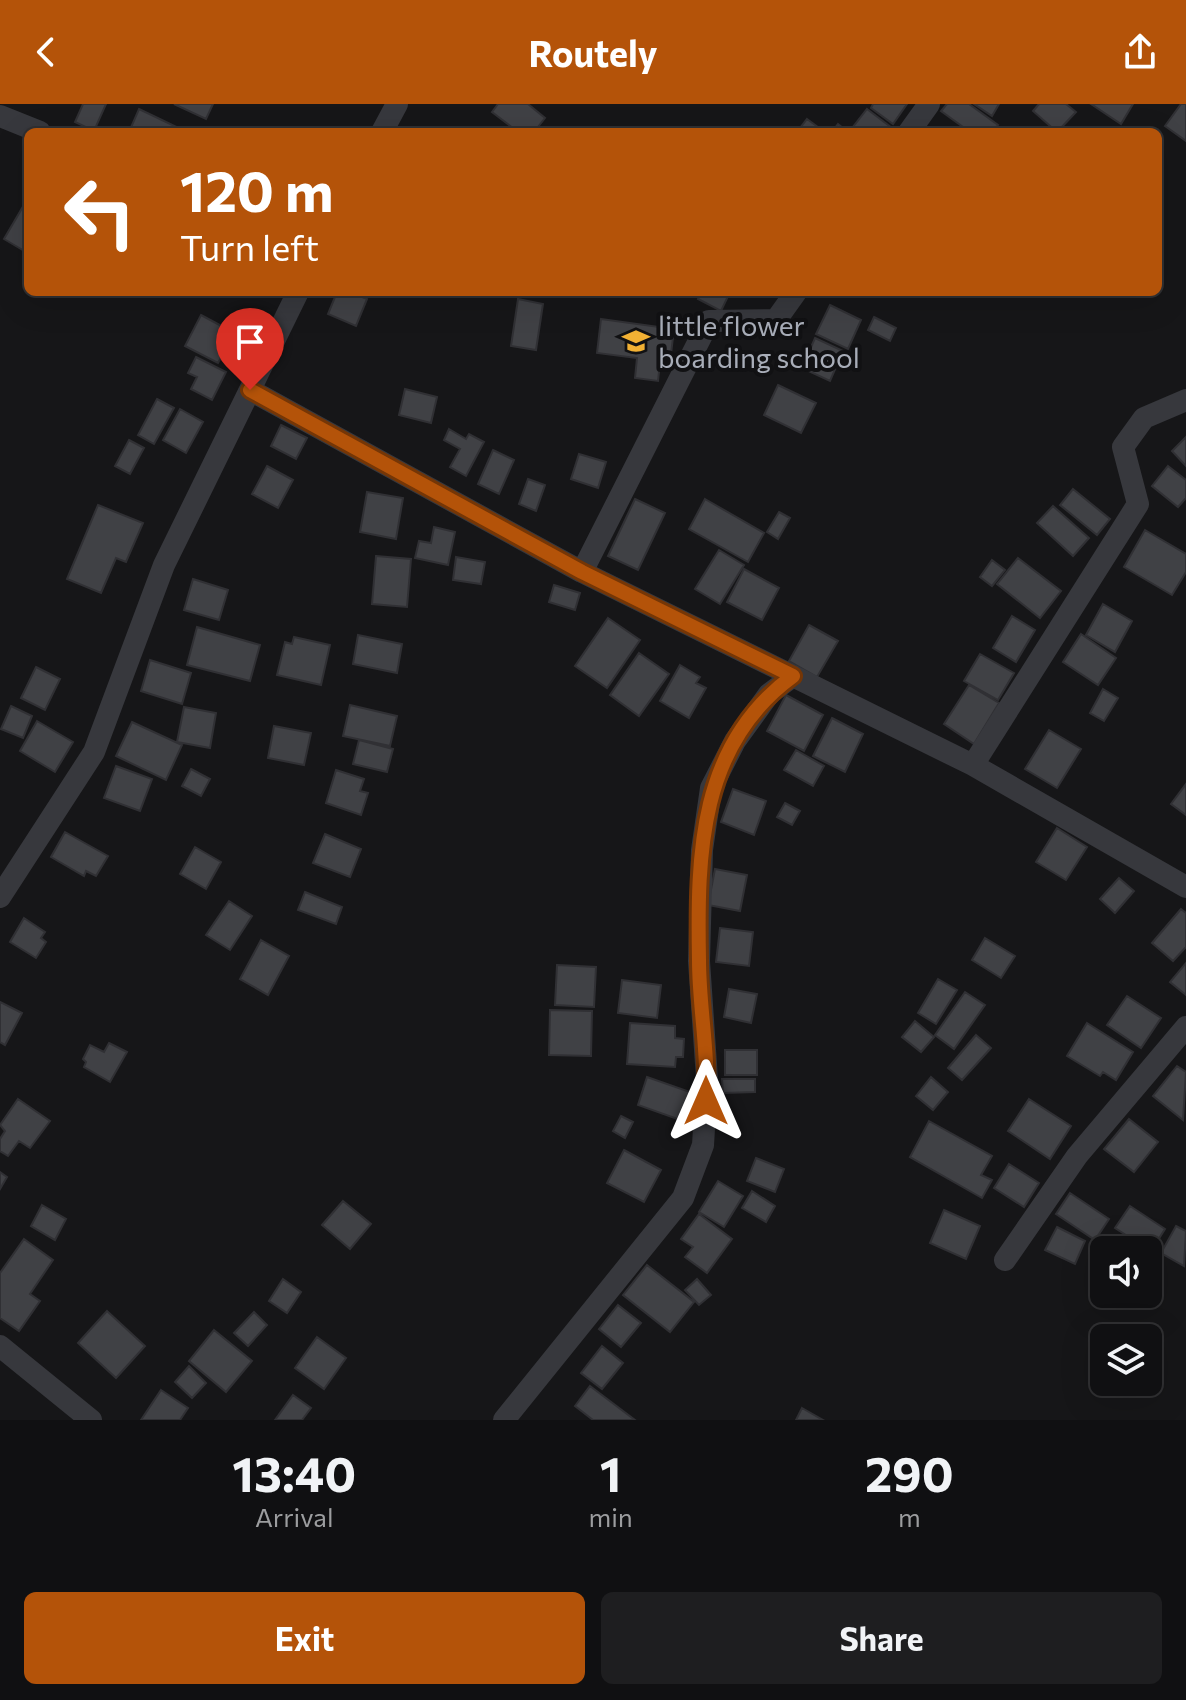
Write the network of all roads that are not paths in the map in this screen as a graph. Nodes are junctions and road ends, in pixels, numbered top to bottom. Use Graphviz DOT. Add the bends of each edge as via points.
graph roads {
  1 [pos="397,104"];
  2 [pos="929,104"];
  3 [pos="0,116"];
  4 [pos="30,128"];
  5 [pos="384,128"];
  6 [pos="912,128"];
  7 [pos="296,296"];
  8 [pos="793,296"];
  9 [pos="250,390"];
  10 [pos="1186,400"];
  11 [pos="582,572"];
  12 [pos="793,676"];
  13 [pos="973,765"];
  14 [pos="1186,887"];
  15 [pos="0,897"];
  16 [pos="1186,1027"];
  17 [pos="1005,1260"];
  18 [pos="1,1349"];
  19 [pos="91,1420"];
  20 [pos="504,1420"];
  1 -- 5 [label="street"];
  2 -- 6 [label="street"];
  3 -- 4 [label="street"];
  7 -- 9 [label="street"];
  8 -- 11 [label="street" via="776,320 709,321"];
  9 -- 11 [label="street"];
  9 -- 15 [label="street" via="164,565 94,752"];
  10 -- 13 [label="street" via="1144,418 1123,447 1138,504"];
  11 -- 12 [label="street"];
  12 -- 13 [label="street"];
  12 -- 20 [label="street" via="769,694 735,741 711,788 702,850 699,961 707,1079 703,1145 683,1198"];
  13 -- 14 [label="street"];
  16 -- 17 [label="street" via="1077,1156"];
  18 -- 19 [label="street"];
}
